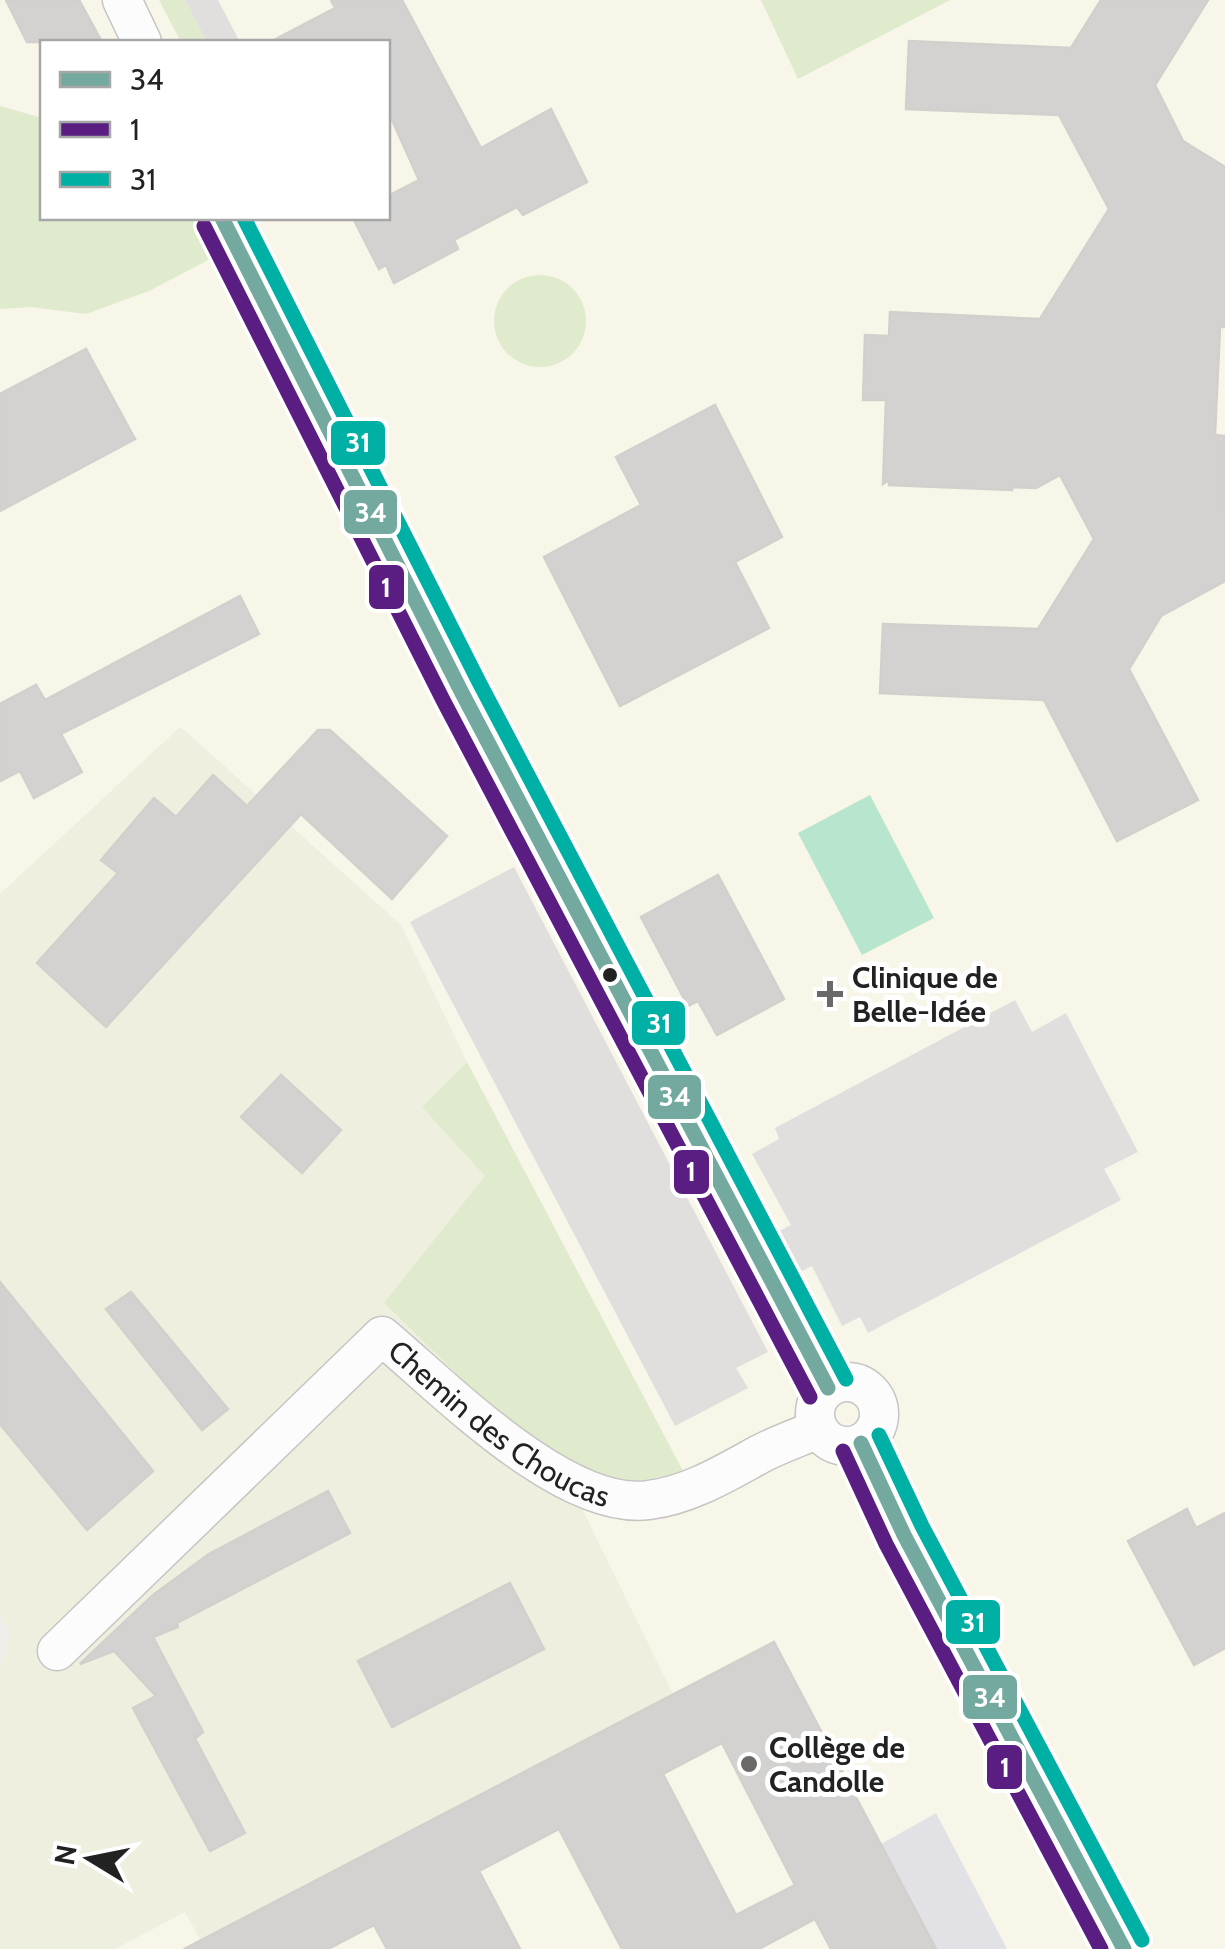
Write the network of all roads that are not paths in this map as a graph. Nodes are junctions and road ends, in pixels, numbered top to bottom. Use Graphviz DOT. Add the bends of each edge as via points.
graph roads {
  1 [pos="122,0"];
  2 [pos="141,40"];
  3 [pos="223,220"];
  4 [pos="828,1388"];
  5 [pos="818,1429"];
  6 [pos="861,1443"];
  7 [pos="58,1651"];
  8 [pos="1124,1949"];
  1 -- 2 [label="street"];
  3 -- 4 [label="street" via="453,676"];
  4 -- 5 [label="street" via="815,1411"];
  4 -- 6 [label="street" via="855,1382 876,1401 878,1422"];
  5 -- 6 [label="street" via="832,1442"];
  5 -- 7 [label="street, Chemin des Choucas" via="680,1492 617,1500 552,1472 506,1442 382,1336"];
  6 -- 8 [label="street"];
}
